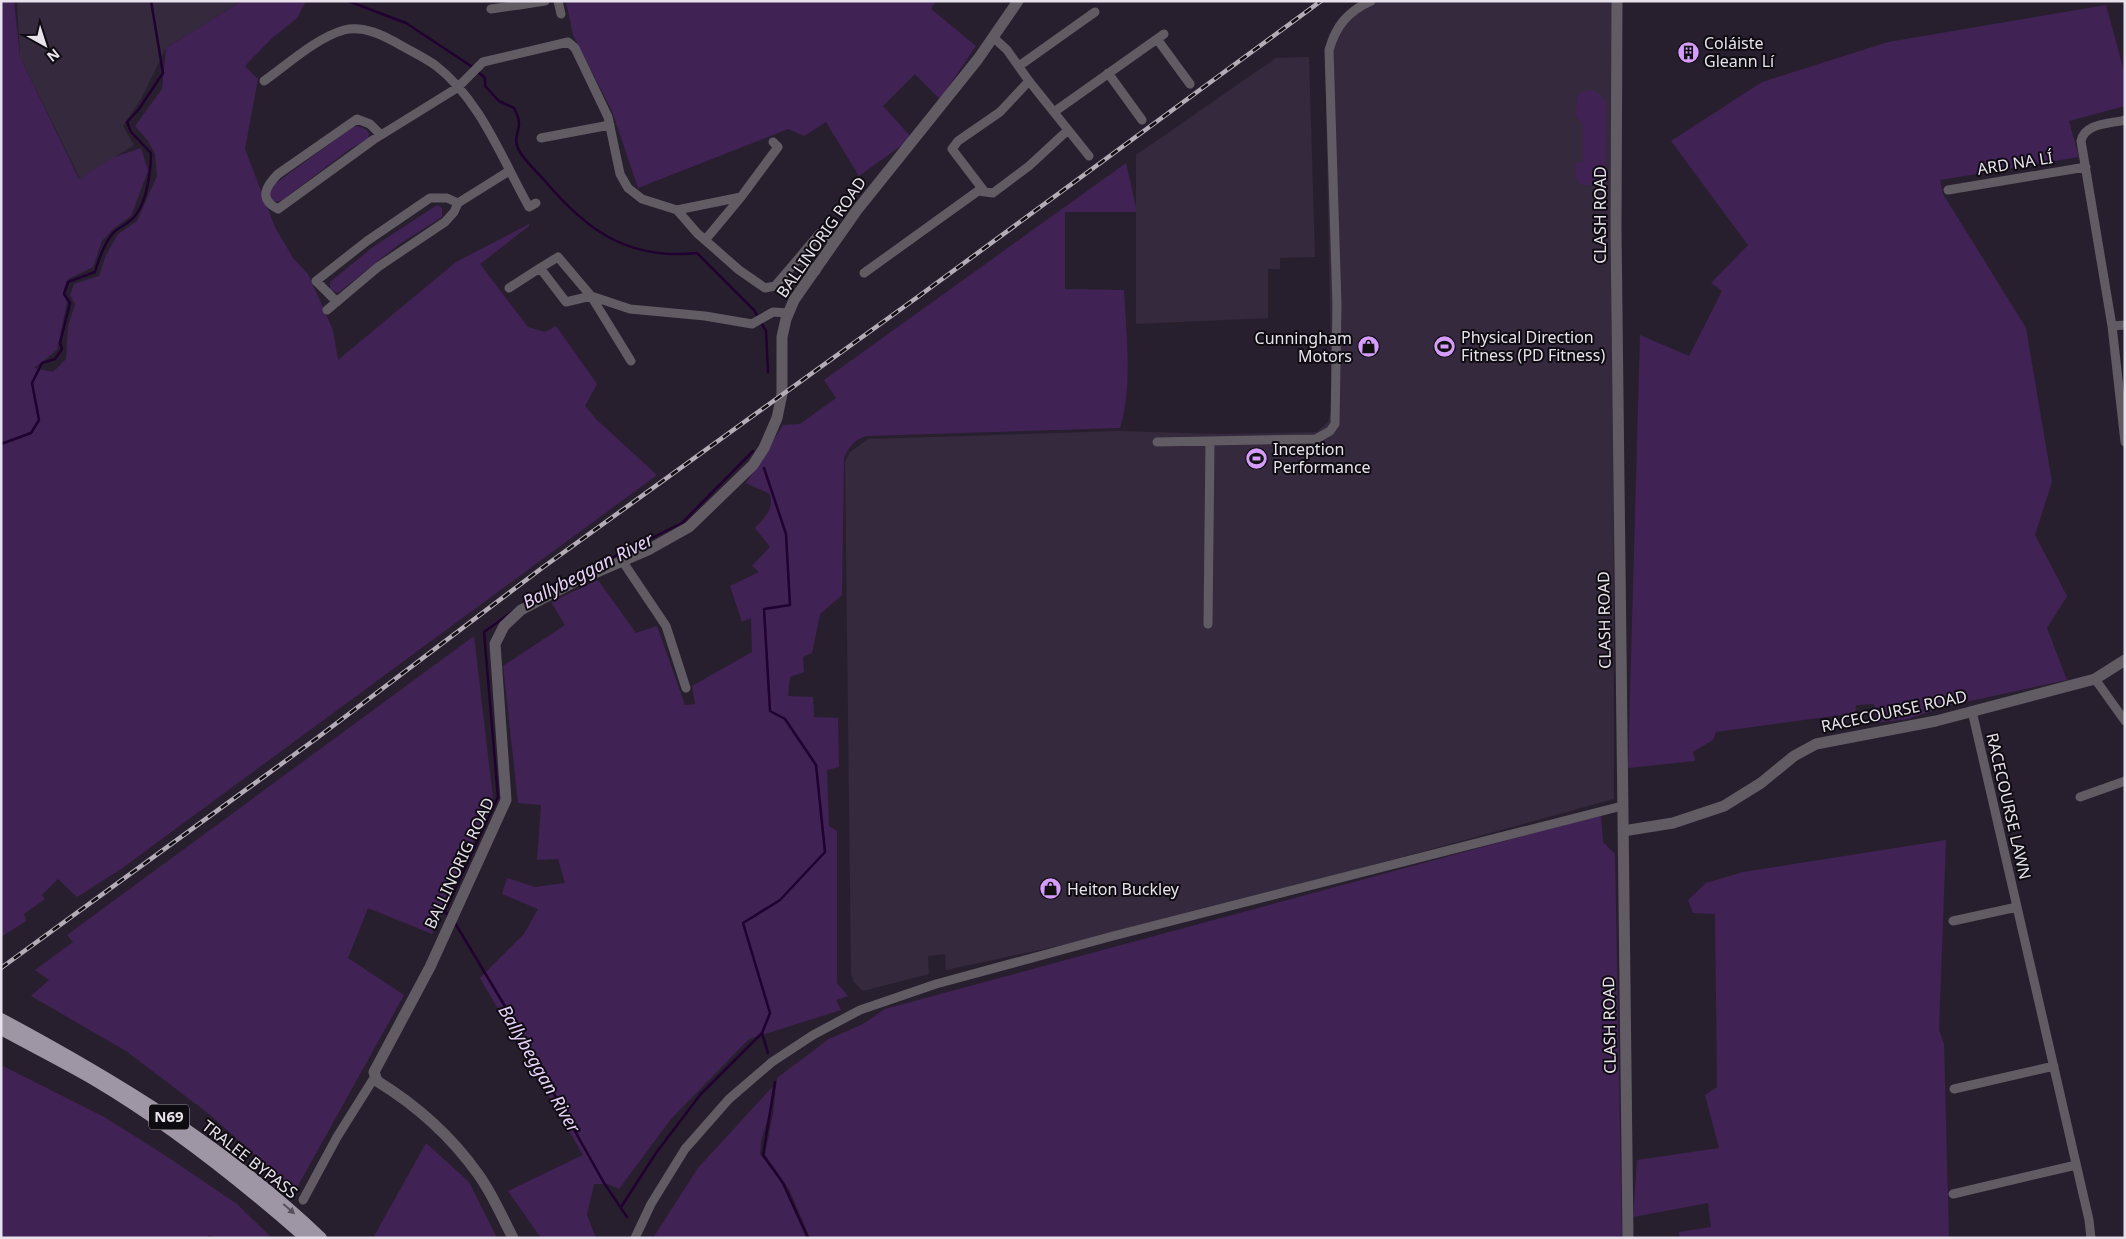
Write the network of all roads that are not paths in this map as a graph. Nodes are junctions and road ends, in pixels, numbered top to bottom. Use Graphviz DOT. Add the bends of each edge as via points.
graph roads {
  1 [pos="545,1"];
  2 [pos="558,1"];
  3 [pos="1018,1"];
  4 [pos="1371,1"];
  5 [pos="1616,1"];
  6 [pos="519,3"];
  7 [pos="491,10"];
  8 [pos="1095,12"];
  9 [pos="560,14"];
  10 [pos="993,37"];
  11 [pos="1018,66"];
  12 [pos="1108,73"];
  13 [pos="264,81"];
  14 [pos="1028,81"];
  15 [pos="1190,84"];
  16 [pos="457,88"];
  17 [pos="1054,112"];
  18 [pos="1142,120"];
  19 [pos="2125,120"];
  20 [pos="610,125"];
  21 [pos="1068,130"];
  22 [pos="381,135"];
  23 [pos="541,138"];
  24 [pos="773,142"];
  25 [pos="1089,156"];
  26 [pos="2086,167"];
  27 [pos="509,171"];
  28 [pos="1948,190"];
  29 [pos="984,191"];
  30 [pos="741,196"];
  31 [pos="458,203"];
  32 [pos="536,203"];
  33 [pos="677,210"];
  34 [pos="706,239"];
  35 [pos="827,239"];
  36 [pos="799,258"];
  37 [pos="540,268"];
  38 [pos="816,271"];
  39 [pos="864,273"];
  40 [pos="509,288"];
  41 [pos="591,296"];
  42 [pos="337,302"];
  43 [pos="327,310"];
  44 [pos="788,313"];
  45 [pos="2125,325"];
  46 [pos="2112,326"];
  47 [pos="632,361"];
  48 [pos="1210,441"];
  49 [pos="1157,442"];
  50 [pos="2125,442"];
  51 [pos="623,562"];
  52 [pos="1208,624"];
  53 [pos="2125,660"];
  54 [pos="2095,679"];
  55 [pos="686,688"];
  56 [pos="1972,711"];
  57 [pos="2125,721"];
  58 [pos="2125,781"];
  59 [pos="2080,797"];
  60 [pos="1622,806"];
  61 [pos="1623,831"];
  62 [pos="2017,907"];
  63 [pos="1953,921"];
  64 [pos="1,1019"];
  65 [pos="1,1029"];
  66 [pos="2054,1066"];
  67 [pos="374,1078"];
  68 [pos="1954,1089"];
  69 [pos="2076,1165"];
  70 [pos="1953,1194"];
  71 [pos="304,1200"];
  72 [pos="306,1238"];
  73 [pos="321,1238"];
  74 [pos="514,1238"];
  75 [pos="635,1238"];
  76 [pos="1628,1238"];
  77 [pos="2091,1238"];
  1 -- 6 [label="street"];
  2 -- 9 [label="street"];
  3 -- 10 [label="street, BALLINORIG ROAD"];
  4 -- 48 [label="street" via="1343,19 1329,50 1337,306 1335,424 1316,439"];
  5 -- 60 [label="street, CLASH ROAD"];
  6 -- 7 [label="street"];
  8 -- 11 [label="street"];
  10 -- 11 [label="street"];
  10 -- 38 [label="street, BALLINORIG ROAD" via="857,210"];
  11 -- 14 [label="street"];
  12 -- 15 [label="street" via="1161,36"];
  12 -- 17 [label="street"];
  12 -- 18 [label="street"];
  13 -- 16 [label="street" via="320,42 345,30 365,29 388,37 435,65"];
  14 -- 17 [label="street"];
  14 -- 29 [label="street" via="1000,112 958,141 952,150"];
  16 -- 20 [label="street" via="483,62 568,42 575,48"];
  16 -- 22 [label="street"];
  16 -- 27 [label="street" via="481,118"];
  17 -- 21 [label="street"];
  19 -- 26 [label="street" via="2088,128 2083,134 2081,141"];
  20 -- 23 [label="street"];
  20 -- 33 [label="street" via="620,174 628,188 642,199"];
  21 -- 25 [label="street"];
  21 -- 29 [label="street" via="993,193"];
  22 -- 22 [label="street" via="278,209 272,206 265,194 267,185 278,174 357,119 370,124"];
  24 -- 30 [label="street" via="778,147"];
  26 -- 28 [label="street, ARD NA LÍ"];
  26 -- 46 [label="street"];
  27 -- 31 [label="street"];
  27 -- 32 [label="street" via="529,207"];
  29 -- 39 [label="street" via="978,191"];
  30 -- 33 [label="street"];
  30 -- 34 [label="street"];
  31 -- 42 [label="street" via="446,222 378,267"];
  31 -- 42 [label="street" via="447,198 430,198 316,281"];
  33 -- 34 [label="street"];
  34 -- 36 [label="street" via="739,270 765,288 775,286"];
  35 -- 36 [label="street" via="820,233"];
  36 -- 38 [label="street"];
  37 -- 40 [label="street"];
  37 -- 41 [label="street" via="566,302"];
  37 -- 41 [label="street" via="558,257"];
  38 -- 44 [label="street, BALLINORIG ROAD"];
  41 -- 44 [label="street" via="630,310 705,316 752,324 774,312"];
  41 -- 47 [label="street"];
  42 -- 43 [label="street"];
  44 -- 51 [label="street, BALLINORIG ROAD" via="782,336 782,394 777,418 762,453 690,527"];
  45 -- 46 [label="street"];
  46 -- 50 [label="street"];
  48 -- 49 [label="street"];
  48 -- 52 [label="street"];
  51 -- 55 [label="street" via="666,626"];
  51 -- 67 [label="street, BALLINORIG ROAD" via="576,581 521,610 504,626 495,644 506,800 430,967 374,1072"];
  53 -- 54 [label="street, RACECOURSE ROAD"];
  54 -- 56 [label="street, RACECOURSE ROAD"];
  54 -- 57 [label="street"];
  56 -- 61 [label="street, RACECOURSE ROAD" via="1904,728 1816,744 1724,806 1673,823"];
  56 -- 62 [label="street, RACECOURSE LAWN"];
  58 -- 59 [label="street"];
  60 -- 61 [label="street, CLASH ROAD"];
  60 -- 75 [label="street" via="1113,936 936,984 860,1010 772,1062 729,1099 685,1149 651,1204"];
  61 -- 76 [label="street, CLASH ROAD"];
  62 -- 63 [label="street"];
  62 -- 66 [label="street, RACECOURSE LAWN"];
  64 -- 73 [label="main road, TRALEE BYPASS / N69, one-way" via="153,1106 266,1189"];
  65 -- 72 [label="main road, TRALEE BYPASS / N69" via="95,1081 143,1112 210,1158"];
  66 -- 68 [label="street"];
  66 -- 69 [label="street, RACECOURSE LAWN"];
  67 -- 71 [label="street, BALLINORIG ROAD" via="337,1137"];
  67 -- 74 [label="street" via="425,1116 460,1151 479,1175"];
  69 -- 70 [label="street"];
  69 -- 77 [label="street, RACECOURSE LAWN"];
}
